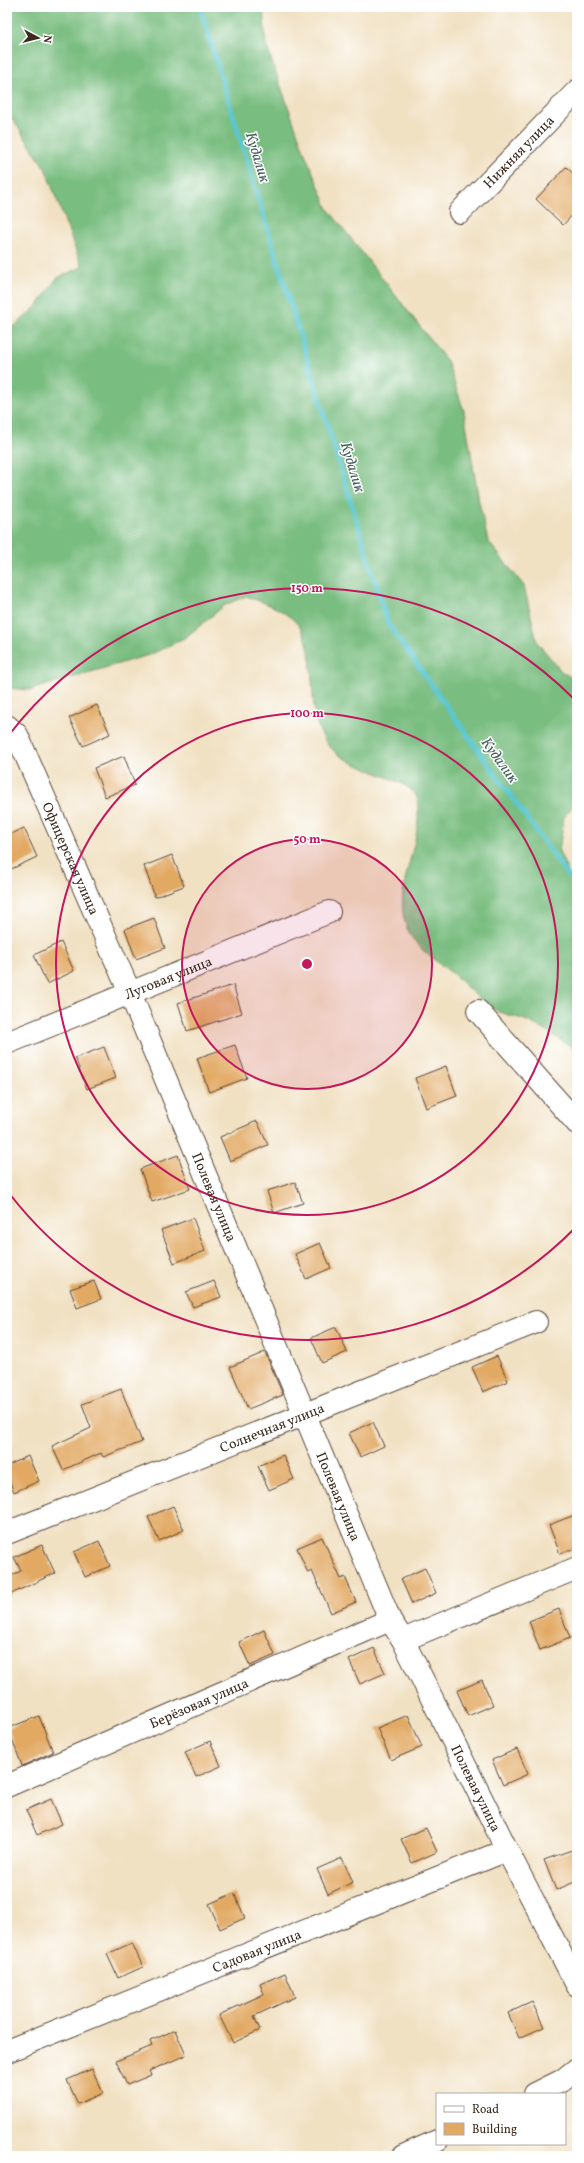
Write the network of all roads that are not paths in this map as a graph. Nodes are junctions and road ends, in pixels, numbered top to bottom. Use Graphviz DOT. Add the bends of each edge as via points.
graph roads {
  1 [pos="577,91"];
  2 [pos="460,212"];
  3 [pos="7,726"];
  4 [pos="329,912"];
  5 [pos="130,993"];
  6 [pos="478,1011"];
  7 [pos="7,1043"];
  8 [pos="577,1123"];
  9 [pos="536,1322"];
  10 [pos="305,1413"];
  11 [pos="7,1533"];
  12 [pos="577,1568"];
  13 [pos="390,1620"];
  14 [pos="403,1640"];
  15 [pos="7,1786"];
  16 [pos="507,1850"];
  17 [pos="577,1985"];
  18 [pos="7,2051"];
  19 [pos="577,2069"];
  20 [pos="537,2093"];
  21 [pos="436,2141"];
  22 [pos="403,2156"];
  1 -- 2 [label="street, Нижняя улица"];
  3 -- 5 [label="street, Офицерская улица" via="17,735"];
  4 -- 5 [label="street, Луговая улица"];
  5 -- 7 [label="street, Луговая улица"];
  5 -- 10 [label="street, Полевая улица"];
  6 -- 8 [label="street"];
  9 -- 10 [label="street, Солнечная улица"];
  10 -- 11 [label="street, Солнечная улица"];
  10 -- 13 [label="street, Полевая улица"];
  12 -- 14 [label="street"];
  13 -- 14 [label="street, Полевая улица"];
  13 -- 15 [label="street, Берёзовая улица"];
  14 -- 16 [label="street, Полевая улица"];
  16 -- 17 [label="street, Полевая улица"];
  16 -- 18 [label="street, Садовая улица"];
  19 -- 20 [label="street" via="563,2080"];
  21 -- 22 [label="street"];
}
